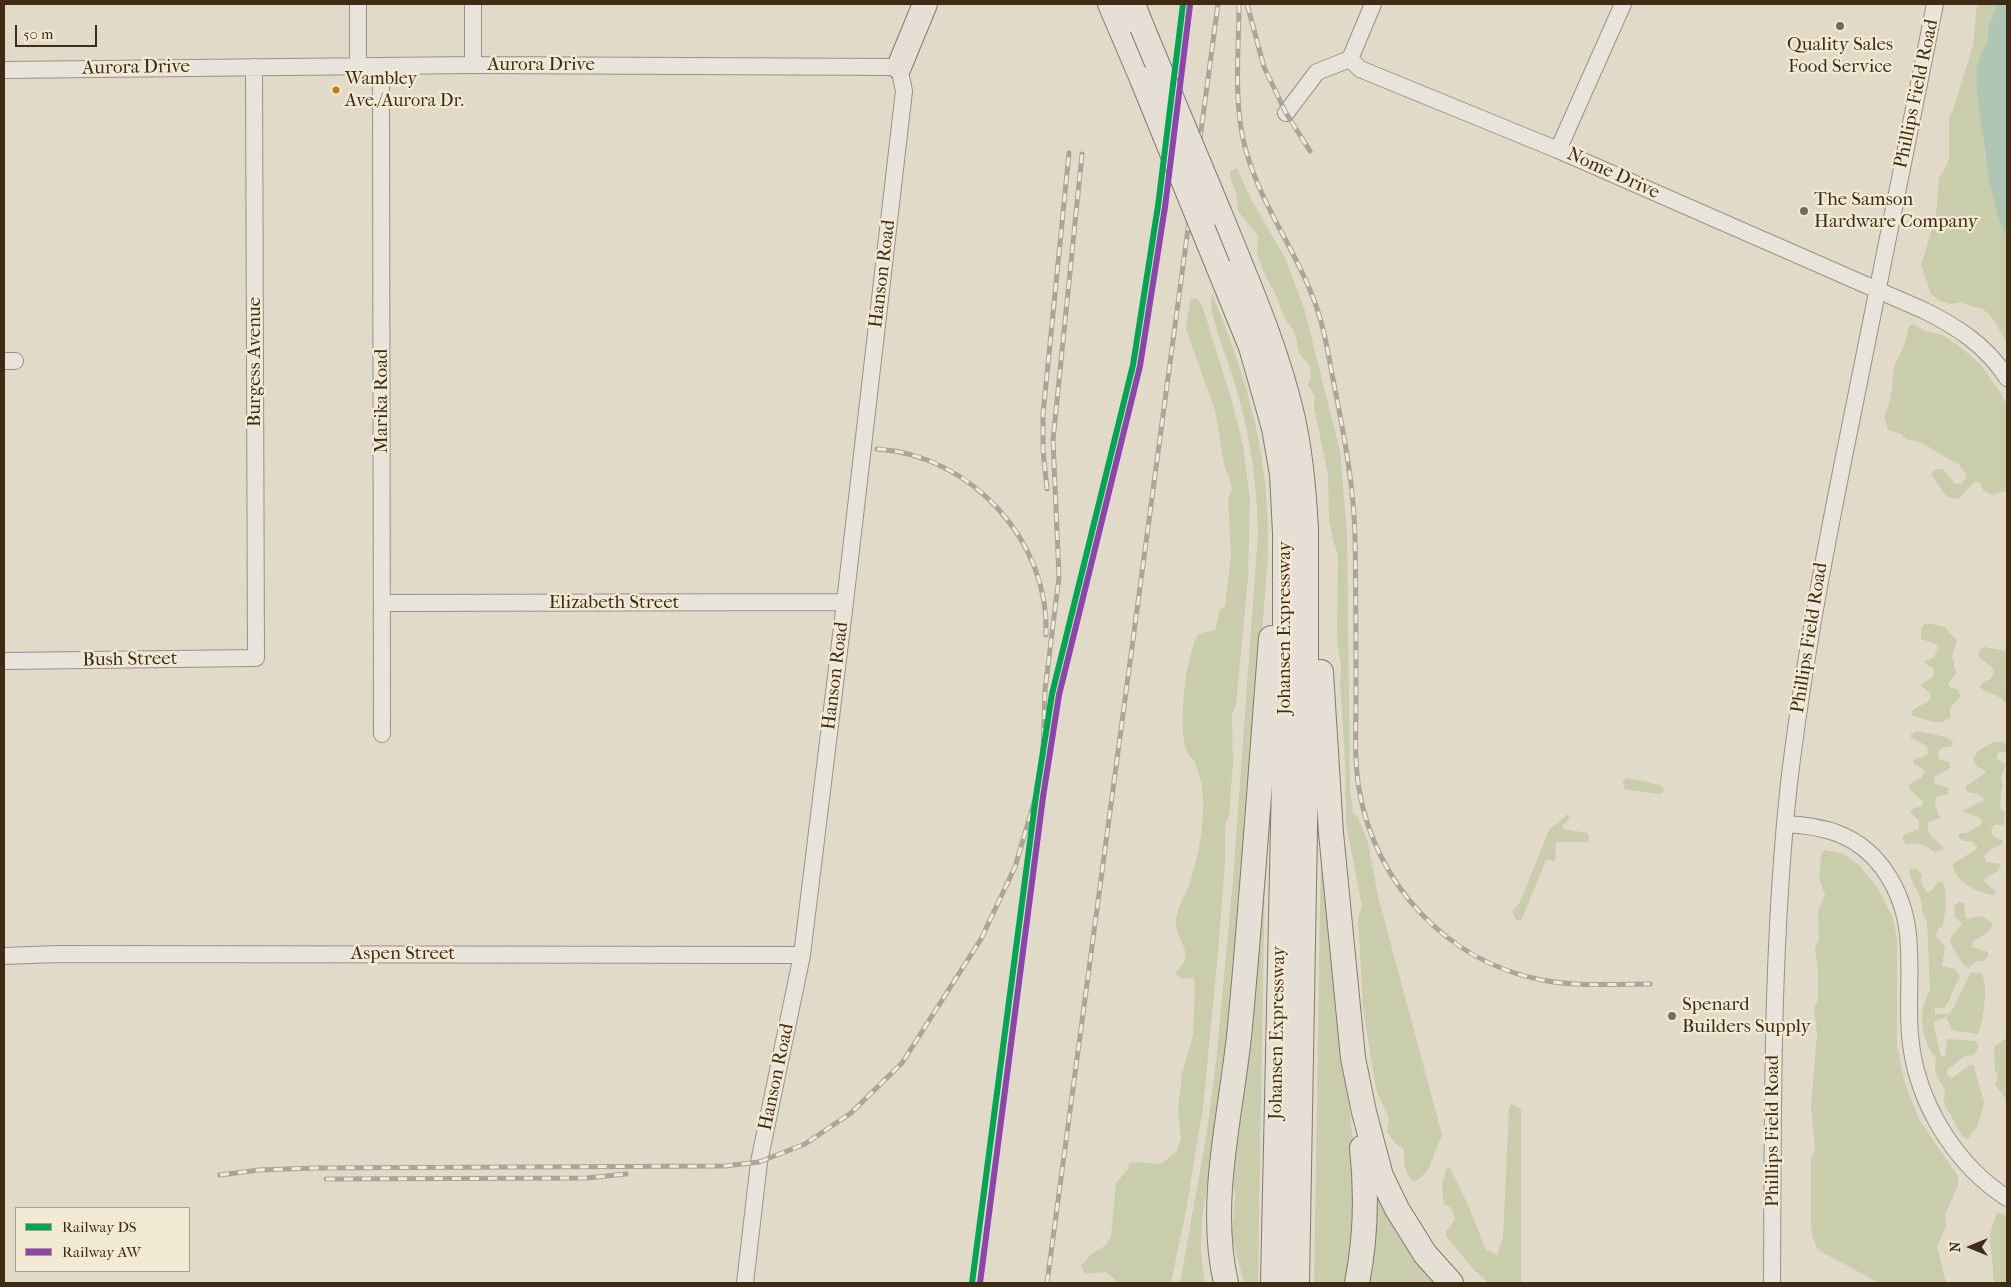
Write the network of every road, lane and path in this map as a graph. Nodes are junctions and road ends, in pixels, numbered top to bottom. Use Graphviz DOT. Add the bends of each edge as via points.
graph roads {
  1 [pos="358,4"];
  2 [pos="473,4"];
  3 [pos="925,4"];
  4 [pos="1110,4"];
  5 [pos="1133,4"];
  6 [pos="1373,4"];
  7 [pos="1623,4"];
  8 [pos="1935,4"];
  9 [pos="1350,59"];
  10 [pos="473,65"];
  11 [pos="358,66"];
  12 [pos="254,67"];
  13 [pos="899,67"];
  14 [pos="381,68"];
  15 [pos="4,70"];
  16 [pos="1286,113"];
  17 [pos="1558,150"];
  18 [pos="1877,291"];
  19 [pos="2007,378"];
  20 [pos="1282,474"];
  21 [pos="1306,529"];
  22 [pos="845,602"];
  23 [pos="382,603"];
  24 [pos="256,658"];
  25 [pos="4,661"];
  26 [pos="382,734"];
  27 [pos="1786,824"];
  28 [pos="802,955"];
  29 [pos="4,956"];
  30 [pos="1353,1058"];
  31 [pos="2007,1198"];
  32 [pos="1218,1201"];
  33 [pos="745,1283"];
  34 [pos="1214,1283"];
  35 [pos="1226,1283"];
  36 [pos="1273,1283"];
  37 [pos="1297,1283"];
  38 [pos="1357,1283"];
  39 [pos="1451,1283"];
  40 [pos="1772,1283"];
  1 -- 11 [label="street"];
  2 -- 10 [label="street"];
  3 -- 13 [label="highway"];
  4 -- 20 [label="highway, Johansen Expressway, bridge" via="1251,346 1274,428"];
  5 -- 21 [label="highway, Johansen Expressway, bridge" via="1258,309 1284,385 1297,440"];
  6 -- 9 [label="street"];
  7 -- 17 [label="street"];
  8 -- 18 [label="street, Phillips Field Road"];
  9 -- 16 [label="street" via="1317,72"];
  9 -- 17 [label="street, Nome Drive" via="1360,69"];
  10 -- 13 [label="street, Aurora Drive"];
  10 -- 14 [label="street, Aurora Drive"];
  11 -- 12 [label="street, Aurora Drive"];
  11 -- 14 [label="street, Aurora Drive"];
  12 -- 15 [label="street, Aurora Drive"];
  12 -- 24 [label="street, Burgess Avenue"];
  13 -- 22 [label="street, Hanson Road" via="904,91"];
  14 -- 23 [label="street, Marika Road"];
  17 -- 18 [label="street, Nome Drive"];
  18 -- 19 [label="street, Nome Drive" via="1954,326 1982,348"];
  18 -- 27 [label="street, Phillips Field Road" via="1812,622 1796,726"];
  20 -- 32 [label="highway" via="1242,999"];
  20 -- 36 [label="highway, Johansen Expressway" via="1286,569 1285,705"];
  21 -- 30 [label="highway" via="1318,603 1327,793"];
  21 -- 37 [label="highway, Johansen Expressway" via="1306,771"];
  22 -- 23 [label="street, Elizabeth Street"];
  22 -- 28 [label="street, Hanson Road"];
  23 -- 26 [label="street, Marika Road"];
  24 -- 25 [label="street, Bush Street"];
  27 -- 31 [label="street" via="1836,831 1852,839 1874,857 1892,882 1903,904 1908,928 1910,1038 1923,1092 1954,1148 1981,1178"];
  27 -- 40 [label="street, Phillips Field Road" via="1774,1009"];
  28 -- 29 [label="street, Aspen Street"];
  28 -- 33 [label="street, Hanson Road" via="759,1162"];
  30 -- 38 [label="highway" via="1366,1201"];
  30 -- 39 [label="highway" via="1381,1176 1410,1232"];
  32 -- 34 [label="highway" via="1210,1221 1210,1264"];
  32 -- 35 [label="highway"];
}
